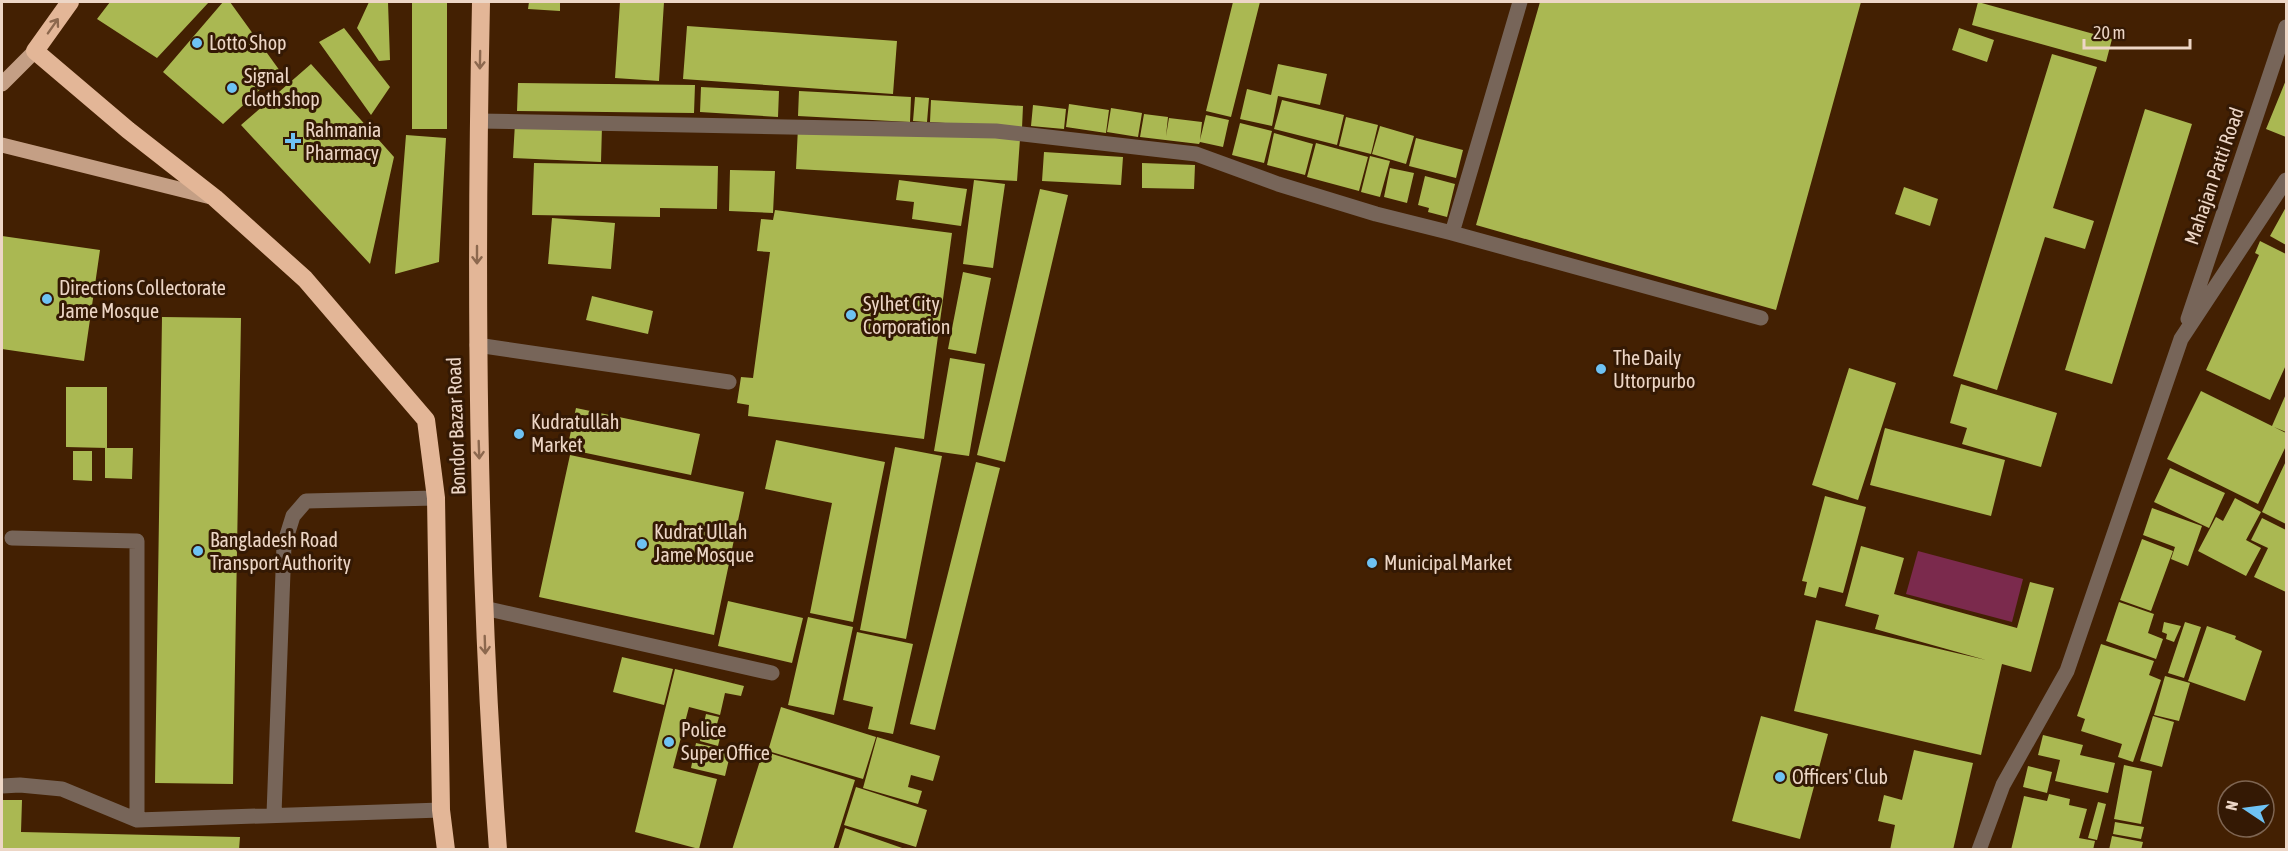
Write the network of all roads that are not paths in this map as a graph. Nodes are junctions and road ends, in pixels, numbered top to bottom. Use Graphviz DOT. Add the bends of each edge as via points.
graph roads {
  1 [pos="70,2"];
  2 [pos="481,2"];
  3 [pos="1520,2"];
  4 [pos="2286,27"];
  5 [pos="35,51"];
  6 [pos="2,84"];
  7 [pos="478,121"];
  8 [pos="2,146"];
  9 [pos="2286,180"];
  10 [pos="215,198"];
  11 [pos="1452,233"];
  12 [pos="1761,318"];
  13 [pos="2181,339"];
  14 [pos="477,345"];
  15 [pos="729,382"];
  16 [pos="436,498"];
  17 [pos="12,538"];
  18 [pos="484,608"];
  19 [pos="772,673"];
  20 [pos="2,786"];
  21 [pos="441,810"];
  22 [pos="274,814"];
  23 [pos="137,820"];
  24 [pos="446,849"];
  25 [pos="498,849"];
  26 [pos="1979,849"];
  5 -- 1 [label="highway, one-way"];
  2 -- 7 [label="highway, Bondor Bazar Road, one-way"];
  3 -- 11 [label="street"];
  4 -- 13 [label="street, Mahajan Patti Road"];
  5 -- 6 [label="main road"];
  5 -- 10 [label="highway"];
  7 -- 11 [label="street" via="996,131 1196,154 1278,184"];
  7 -- 14 [label="highway, Bondor Bazar Road, one-way"];
  8 -- 10 [label="main road"];
  9 -- 13 [label="street"];
  10 -- 16 [label="highway" via="305,279 426,420"];
  11 -- 12 [label="street"];
  13 -- 26 [label="street" via="2067,671 2002,785"];
  14 -- 15 [label="street"];
  14 -- 18 [label="highway, Bondor Bazar Road, one-way"];
  16 -- 21 [label="highway"];
  16 -- 22 [label="street" via="306,501 293,516 284,545"];
  17 -- 23 [label="street" via="137,541"];
  18 -- 19 [label="street"];
  18 -- 25 [label="highway, Bondor Bazar Road, one-way"];
  20 -- 23 [label="street" via="63,789"];
  21 -- 22 [label="street"];
  21 -- 24 [label="highway"];
  22 -- 23 [label="street"];
}
